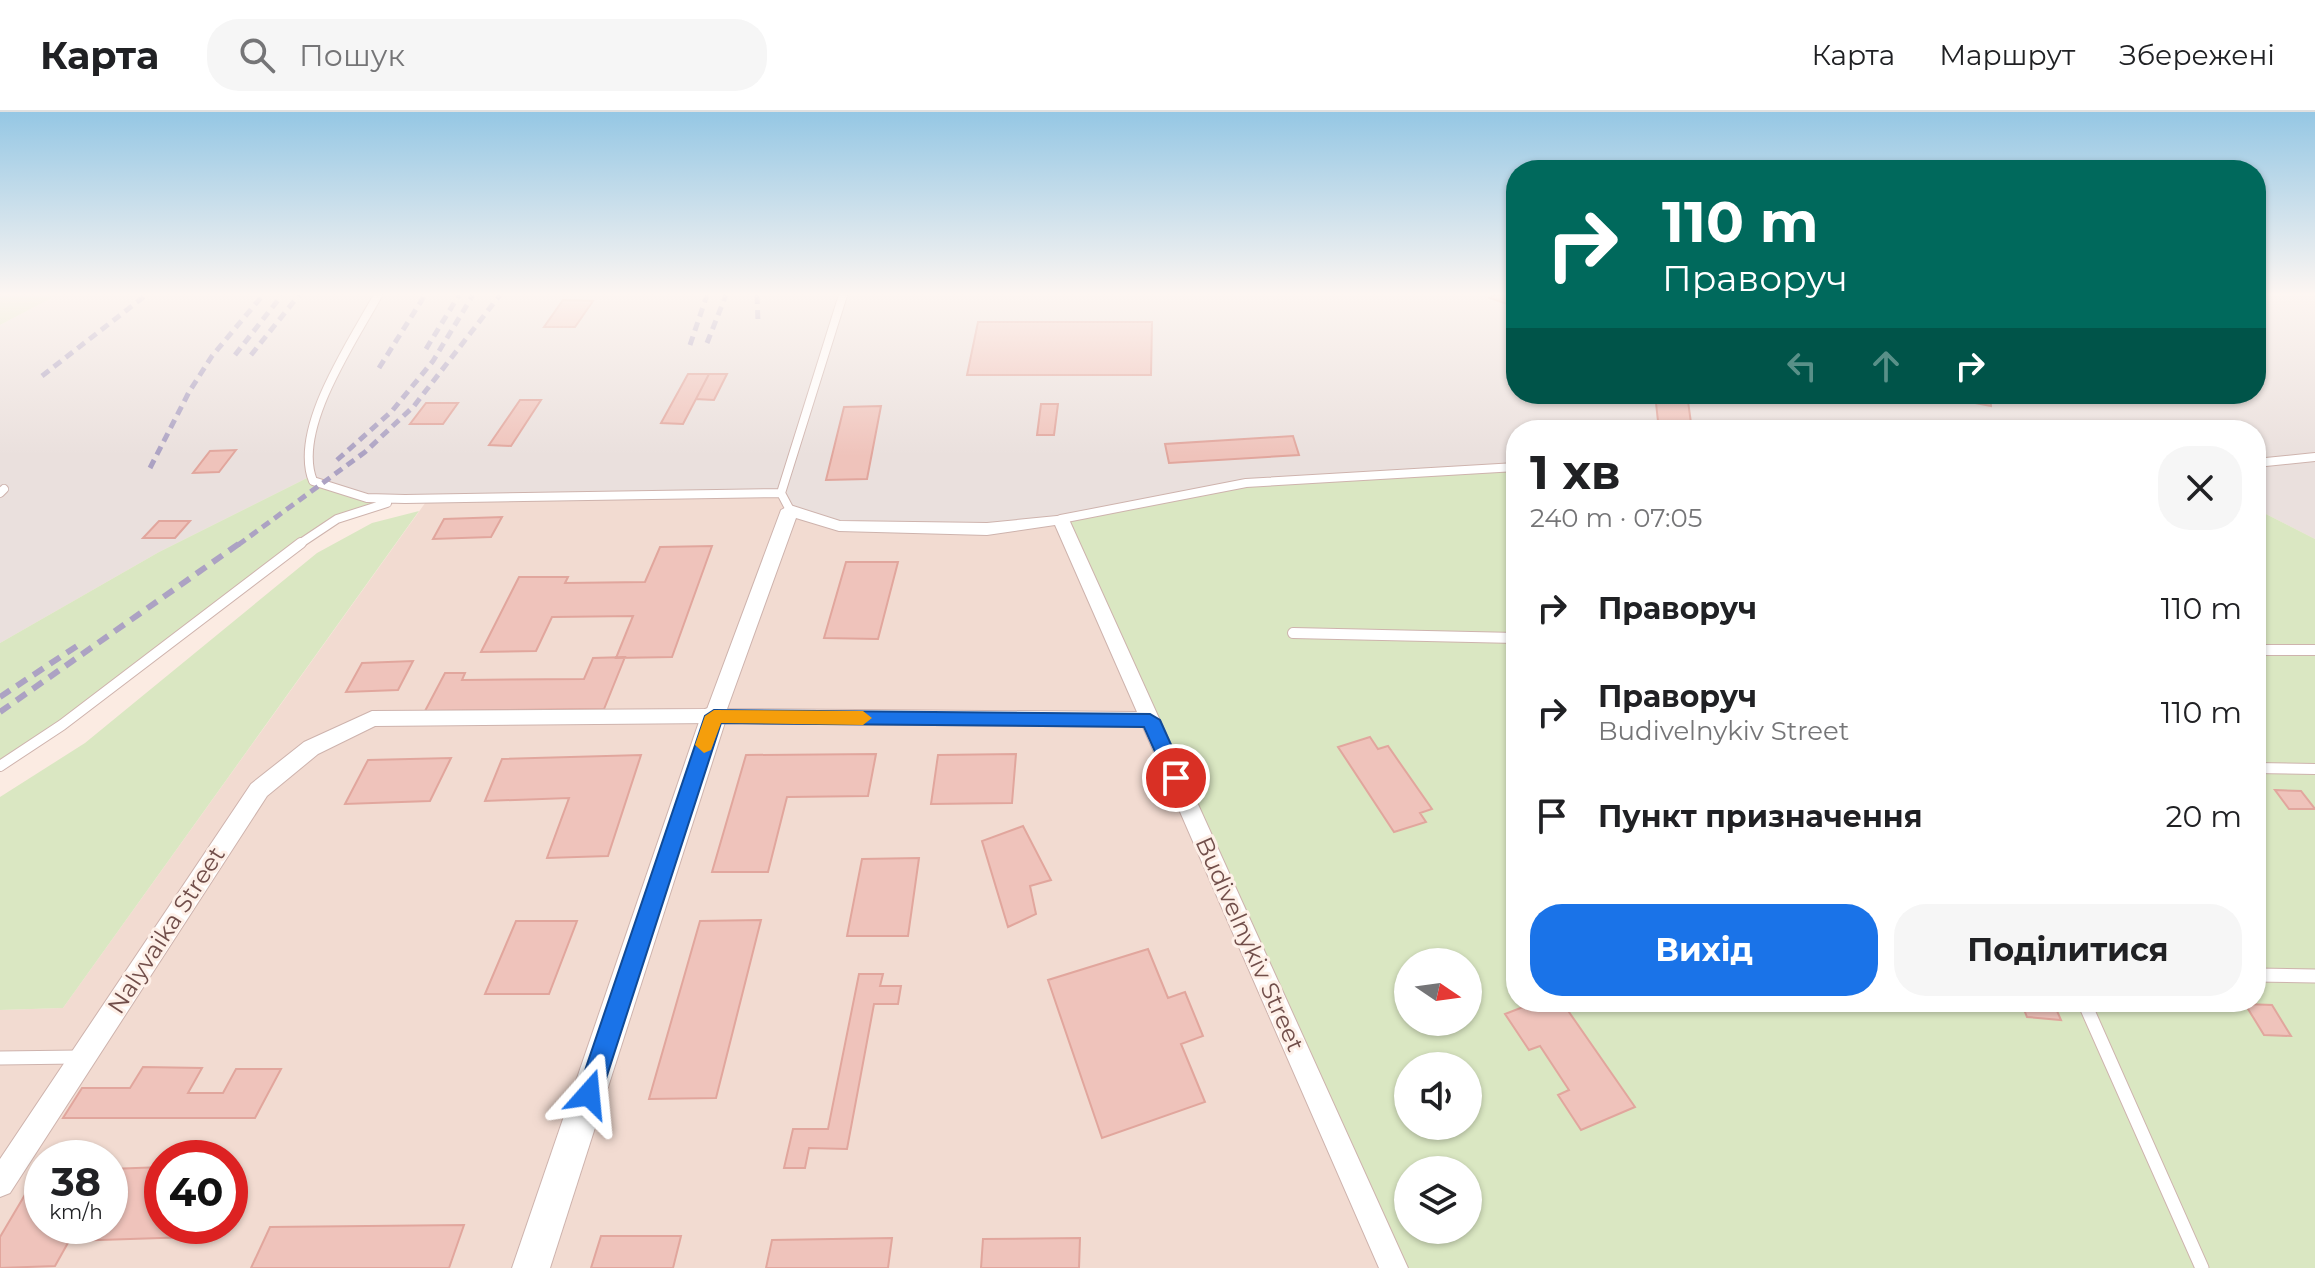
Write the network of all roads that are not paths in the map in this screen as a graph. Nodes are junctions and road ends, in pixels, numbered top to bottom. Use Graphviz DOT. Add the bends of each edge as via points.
graph roads {
  1 [pos="351,349"];
  2 [pos="828,349"];
  3 [pos="2315,457"];
  4 [pos="2266,461"];
  5 [pos="1506,467"];
  6 [pos="405,499"];
  7 [pos="786,501"];
  8 [pos="1061,519"];
  9 [pos="1293,633"];
  10 [pos="1506,638"];
  11 [pos="2266,650"];
  12 [pos="2315,650"];
  13 [pos="714,716"];
  14 [pos="1150,720"];
  15 [pos="0,766"];
  16 [pos="2266,768"];
  17 [pos="2315,769"];
  18 [pos="2266,975"];
  19 [pos="2315,976"];
  20 [pos="2088,1012"];
  21 [pos="82,1057"];
  22 [pos="0,1058"];
  23 [pos="0,1183"];
  24 [pos="531,1268"];
  25 [pos="1394,1268"];
  26 [pos="2202,1268"];
  1 -- 6 [label="lane" via="312,425 306,453 309,477 367,498"];
  2 -- 7 [label="lane"];
  3 -- 4 [label="lane"];
  5 -- 8 [label="lane" via="1246,483"];
  6 -- 7 [label="lane"];
  6 -- 15 [label="lane" via="367,507 326,526"];
  7 -- 8 [label="street" via="839,526 987,529"];
  7 -- 13 [label="street"];
  8 -- 14 [label="street, Budivelnykiv Street"];
  9 -- 10 [label="lane"];
  11 -- 12 [label="lane"];
  13 -- 14 [label="street"];
  13 -- 21 [label="street, Nalyvaika Street" via="372,719 311,748 259,790"];
  13 -- 24 [label="street"];
  14 -- 25 [label="street, Budivelnykiv Street"];
  16 -- 17 [label="lane"];
  18 -- 19 [label="lane"];
  20 -- 26 [label="lane"];
  21 -- 22 [label="lane"];
  21 -- 23 [label="street, Nalyvaika Street"];
}
